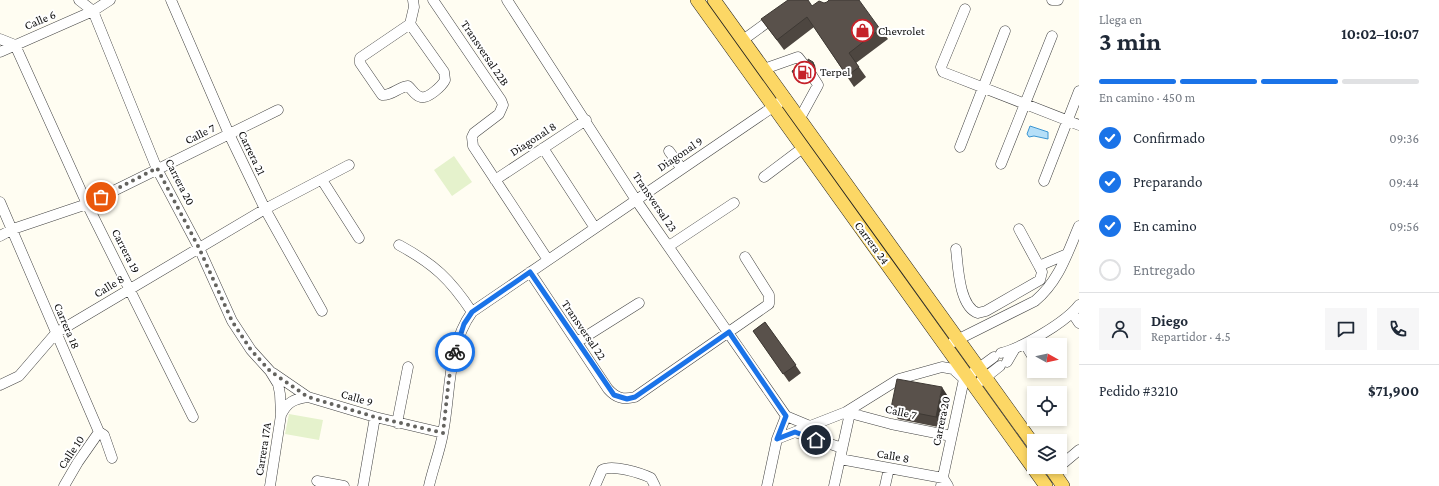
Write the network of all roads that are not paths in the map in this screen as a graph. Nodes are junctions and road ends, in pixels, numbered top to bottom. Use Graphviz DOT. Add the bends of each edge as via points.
graph roads {
  1 [pos="78,0"];
  2 [pos="110,0"];
  3 [pos="171,0"];
  4 [pos="423,0"];
  5 [pos="433,0"];
  6 [pos="507,0"];
  7 [pos="697,0"];
  8 [pos="714,0"];
  9 [pos="798,0"];
  10 [pos="1052,0"];
  11 [pos="1058,0"];
  12 [pos="413,3"];
  13 [pos="965,8"];
  14 [pos="93,11"];
  15 [pos="410,24"];
  16 [pos="1005,31"];
  17 [pos="1052,36"];
  18 [pos="0,39"];
  19 [pos="743,40"];
  20 [pos="15,45"];
  21 [pos="0,52"];
  22 [pos="764,69"];
  23 [pos="982,88"];
  24 [pos="1079,91"];
  25 [pos="786,98"];
  26 [pos="1025,104"];
  27 [pos="775,106"];
  28 [pos="278,110"];
  29 [pos="800,118"];
  30 [pos="586,120"];
  31 [pos="1068,120"];
  32 [pos="1079,125"];
  33 [pos="229,134"];
  34 [pos="804,147"];
  35 [pos="960,147"];
  36 [pos="543,148"];
  37 [pos="669,151"];
  38 [pos="1001,164"];
  39 [pos="349,165"];
  40 [pos="157,168"];
  41 [pos="682,169"];
  42 [pos="764,177"];
  43 [pos="322,180"];
  44 [pos="495,180"];
  45 [pos="1044,182"];
  46 [pos="636,200"];
  47 [pos="0,202"];
  48 [pos="734,203"];
  49 [pos="87,204"];
  50 [pos="265,209"];
  51 [pos="1079,226"];
  52 [pos="595,228"];
  53 [pos="13,229"];
  54 [pos="1019,229"];
  55 [pos="0,236"];
  56 [pos="359,238"];
  57 [pos="399,245"];
  58 [pos="669,246"];
  59 [pos="199,248"];
  60 [pos="956,249"];
  61 [pos="1068,254"];
  62 [pos="745,257"];
  63 [pos="548,260"];
  64 [pos="1039,266"];
  65 [pos="530,272"];
  66 [pos="130,288"];
  67 [pos="639,304"];
  68 [pos="1079,305"];
  69 [pos="322,311"];
  70 [pos="472,312"];
  71 [pos="1073,314"];
  72 [pos="1079,323"];
  73 [pos="729,332"];
  74 [pos="56,333"];
  75 [pos="959,339"];
  76 [pos="577,342"];
  77 [pos="1025,344"];
  78 [pos="946,346"];
  79 [pos="1027,347"];
  80 [pos="1014,350"];
  81 [pos="408,367"];
  82 [pos="270,371"];
  83 [pos="982,373"];
  84 [pos="968,380"];
  85 [pos="0,385"];
  86 [pos="308,397"];
  87 [pos="848,412"];
  88 [pos="281,415"];
  89 [pos="786,416"];
  90 [pos="193,417"];
  91 [pos="375,417"];
  92 [pos="397,422"];
  93 [pos="810,426"];
  94 [pos="100,432"];
  95 [pos="795,432"];
  96 [pos="443,433"];
  97 [pos="1027,435"];
  98 [pos="951,436"];
  99 [pos="777,439"];
  100 [pos="842,448"];
  101 [pos="1079,450"];
  102 [pos="112,458"];
  103 [pos="840,459"];
  104 [pos="1067,459"];
  105 [pos="889,468"];
  106 [pos="1058,474"];
  107 [pos="317,482"];
  108 [pos="944,483"];
  109 [pos="64,486"];
  110 [pos="270,486"];
  111 [pos="344,486"];
  112 [pos="363,486"];
  113 [pos="429,486"];
  114 [pos="595,486"];
  115 [pos="655,486"];
  116 [pos="768,486"];
  117 [pos="834,486"];
  118 [pos="885,486"];
  119 [pos="1046,486"];
  120 [pos="1063,486"];
  1 -- 14 [label="street"];
  2 -- 14 [label="street, Calle 6"];
  3 -- 33 [label="street, Carrera 21"];
  4 -- 12 [label="street"];
  5 -- 44 [label="street, Transversal 22B" via="502,100 501,112 477,130 472,137 473,146"];
  6 -- 30 [label="street, Transversal 23"];
  7 -- 27 [label="main road, Carrera 24"];
  8 -- 19 [label="main road, Carrera 24"];
  9 -- 19 [label="street"];
  10 -- 11 [label="street"];
  12 -- 15 [label="street"];
  13 -- 23 [label="street" via="941,67 946,74"];
  14 -- 20 [label="street, Calle 6"];
  14 -- 40 [label="street, Carrera 20"];
  15 -- 15 [label="street" via="444,72 445,80 441,86 423,97 408,86 382,95 360,63 360,58"];
  16 -- 23 [label="street"];
  17 -- 26 [label="street"];
  18 -- 20 [label="street"];
  19 -- 22 [label="main road, Carrera 24"];
  20 -- 21 [label="street, Calle 6"];
  20 -- 49 [label="street, Carrera 19"];
  22 -- 25 [label="main road, Carrera 24"];
  22 -- 29 [label="street" via="798,57 808,70 818,85"];
  23 -- 26 [label="street"];
  23 -- 35 [label="street"];
  24 -- 31 [label="street"];
  25 -- 27 [label="street, Diagonal 9"];
  25 -- 29 [label="main road, Carrera 24"];
  26 -- 31 [label="street"];
  26 -- 38 [label="street"];
  27 -- 34 [label="main road, Carrera 24"];
  27 -- 41 [label="street, Diagonal 9"];
  28 -- 33 [label="street, Calle 7"];
  29 -- 75 [label="main road, Carrera 24"];
  30 -- 36 [label="street, Diagonal 8"];
  30 -- 46 [label="street, Transversal 23"];
  31 -- 32 [label="street"];
  31 -- 45 [label="street"];
  33 -- 40 [label="street, Calle 7"];
  33 -- 50 [label="street, Carrera 21"];
  34 -- 42 [label="street"];
  34 -- 78 [label="main road, Carrera 24"];
  36 -- 44 [label="street, Diagonal 8"];
  36 -- 52 [label="street"];
  37 -- 41 [label="street"];
  39 -- 43 [label="street, Calle 8"];
  40 -- 49 [label="street, Calle 7"];
  40 -- 59 [label="street, Carrera 20"];
  41 -- 46 [label="street, Diagonal 9"];
  43 -- 50 [label="street, Calle 8"];
  43 -- 56 [label="street"];
  44 -- 63 [label="street"];
  46 -- 52 [label="street, Diagonal 9"];
  46 -- 58 [label="street, Transversal 23"];
  47 -- 53 [label="street, Carrera 18"];
  48 -- 58 [label="street"];
  49 -- 53 [label="street, Calle 7"];
  49 -- 66 [label="street, Carrera 19"];
  50 -- 59 [label="street, Calle 8"];
  50 -- 69 [label="street, Carrera 21"];
  51 -- 61 [label="street"];
  52 -- 63 [label="street, Diagonal 9"];
  53 -- 55 [label="street, Calle 7"];
  53 -- 74 [label="street, Carrera 18"];
  54 -- 64 [label="street"];
  57 -- 70 [label="street" via="442,273"];
  58 -- 73 [label="street, Transversal 23"];
  59 -- 66 [label="street, Calle 8"];
  59 -- 82 [label="street, Carrera 20" via="232,321 251,350"];
  60 -- 64 [label="street" via="963,296 969,307 978,313 1040,280 1042,274"];
  61 -- 64 [label="street"];
  61 -- 75 [label="street" via="1053,284 1036,301"];
  62 -- 73 [label="street" via="770,300 766,306"];
  63 -- 65 [label="street, Diagonal 9"];
  65 -- 70 [label="street, Diagonal 9"];
  65 -- 76 [label="street, Transversal 22"];
  66 -- 74 [label="street, Calle 8"];
  66 -- 90 [label="street, Carrera 19"];
  67 -- 76 [label="street"];
  68 -- 71 [label="street"];
  70 -- 96 [label="street" via="458,339 449,378"];
  71 -- 72 [label="street"];
  71 -- 77 [label="street"];
  73 -- 76 [label="street, Transversal 22" via="635,397 627,399 619,398 608,389"];
  73 -- 89 [label="street, Transversal 23"];
  74 -- 85 [label="street, Calle 8" via="19,376"];
  74 -- 94 [label="street, Carrera 18"];
  75 -- 78 [label="street"];
  75 -- 83 [label="main road, Carrera 24"];
  77 -- 79 [label="street"];
  77 -- 80 [label="street"];
  78 -- 84 [label="main road, Carrera 24"];
  80 -- 83 [label="street" via="998,355"];
  80 -- 83 [label="street" via="1004,364"];
  81 -- 92 [label="street"];
  82 -- 86 [label="street, Calle 9"];
  82 -- 88 [label="street, Carrera 17A" via="278,384"];
  83 -- 84 [label="street"];
  83 -- 97 [label="main road, Carrera 24"];
  84 -- 87 [label="street" via="953,369 935,368 899,379"];
  84 -- 98 [label="street, Carrera 20"];
  84 -- 119 [label="main road, Carrera 24"];
  86 -- 88 [label="street, Carrera 17A" via="294,399"];
  86 -- 91 [label="street, Calle 9"];
  87 -- 93 [label="street"];
  87 -- 98 [label="street, Calle 7"];
  87 -- 100 [label="street"];
  88 -- 110 [label="street, Carrera 17A"];
  89 -- 93 [label="street"];
  89 -- 99 [label="street"];
  91 -- 92 [label="street, Calle 9"];
  91 -- 112 [label="street"];
  92 -- 96 [label="street, Calle 9"];
  93 -- 95 [label="street"];
  94 -- 102 [label="street, Carrera 18" via="104,435"];
  94 -- 109 [label="street, Calle 10"];
  95 -- 99 [label="street"];
  95 -- 100 [label="street"];
  96 -- 113 [label="street"];
  98 -- 108 [label="street, Carrera 20"];
  99 -- 116 [label="street"];
  100 -- 103 [label="street"];
  101 -- 104 [label="street"];
  103 -- 105 [label="street, Calle 8"];
  103 -- 117 [label="street"];
  105 -- 108 [label="street, Calle 8"];
  105 -- 118 [label="street"];
  106 -- 120 [label="main road"];
  107 -- 111 [label="street"];
  114 -- 115 [label="street" via="602,470 610,467 651,478"];
}
